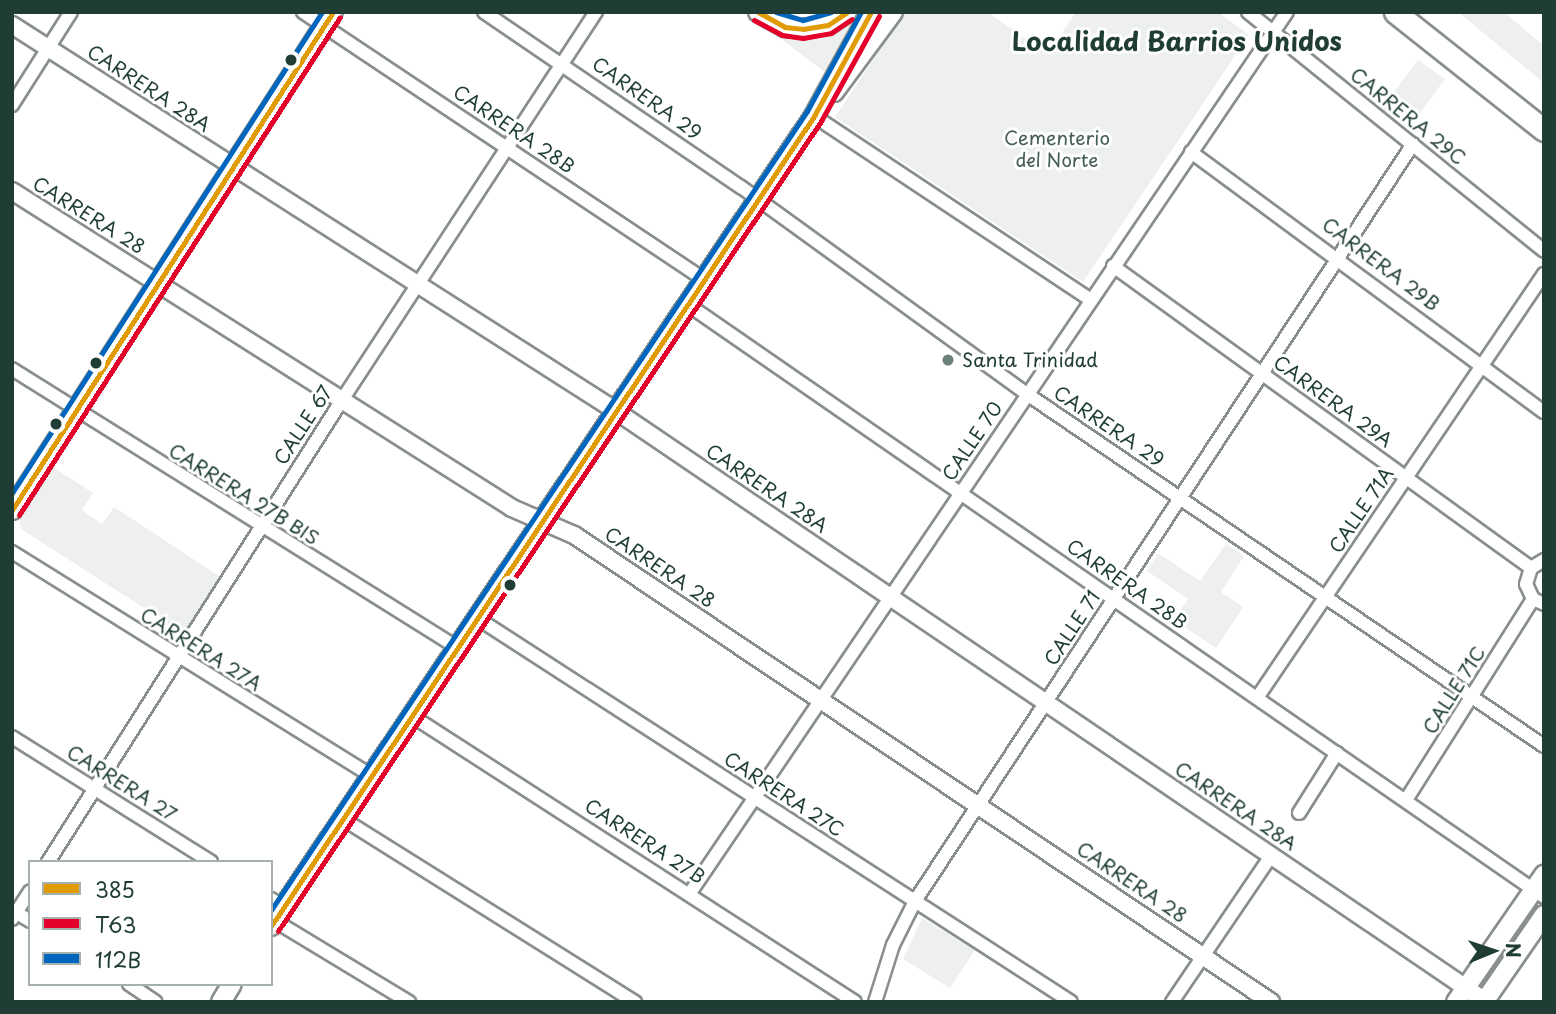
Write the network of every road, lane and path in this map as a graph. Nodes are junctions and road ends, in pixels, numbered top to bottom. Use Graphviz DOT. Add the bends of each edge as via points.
graph roads {
  1 [pos="71,12"];
  2 [pos="303,12"];
  3 [pos="484,12"];
  4 [pos="596,12"];
  5 [pos="758,12"];
  6 [pos="847,12"];
  7 [pos="871,12"];
  8 [pos="893,12"];
  9 [pos="1248,12"];
  10 [pos="1287,12"];
  11 [pos="1395,12"];
  12 [pos="328,19"];
  13 [pos="12,25"];
  14 [pos="1272,33"];
  15 [pos="48,48"];
  16 [pos="562,63"];
  17 [pos="12,105"];
  18 [pos="814,116"];
  19 [pos="1544,130"];
  20 [pos="1413,144"];
  21 [pos="507,148"];
  22 [pos="1191,152"];
  23 [pos="232,166"];
  24 [pos="12,191"];
  25 [pos="757,202"];
  26 [pos="1544,251"];
  27 [pos="1339,258"];
  28 [pos="1113,266"];
  29 [pos="1544,274"];
  30 [pos="704,279"];
  31 [pos="157,283"];
  32 [pos="416,285"];
  33 [pos="1091,300"];
  34 [pos="687,304"];
  35 [pos="1482,366"];
  36 [pos="12,369"];
  37 [pos="1262,374"];
  38 [pos="1027,394"];
  39 [pos="342,400"];
  40 [pos="76,410"];
  41 [pos="616,411"];
  42 [pos="1544,412"];
  43 [pos="1406,478"];
  44 [pos="960,492"];
  45 [pos="1181,498"];
  46 [pos="12,510"];
  47 [pos="543,520"];
  48 [pos="260,528"];
  49 [pos="12,552"];
  50 [pos="1544,560"];
  51 [pos="1531,568"];
  52 [pos="891,596"];
  53 [pos="1326,597"];
  54 [pos="1114,599"];
  55 [pos="1538,601"];
  56 [pos="477,618"];
  57 [pos="458,648"];
  58 [pos="178,658"];
  59 [pos="1473,697"];
  60 [pos="1257,698"];
  61 [pos="820,699"];
  62 [pos="1046,703"];
  63 [pos="412,716"];
  64 [pos="12,737"];
  65 [pos="1544,746"];
  66 [pos="1337,753"];
  67 [pos="372,776"];
  68 [pos="94,789"];
  69 [pos="754,798"];
  70 [pos="1406,800"];
  71 [pos="978,805"];
  72 [pos="1299,813"];
  73 [pos="343,819"];
  74 [pos="1271,856"];
  75 [pos="49,860"];
  76 [pos="208,860"];
  77 [pos="1540,887"];
  78 [pos="690,893"];
  79 [pos="28,894"];
  80 [pos="915,901"];
  81 [pos="275,913"];
  82 [pos="14,914"];
  83 [pos="1544,915"];
  84 [pos="1203,956"];
  85 [pos="132,986"];
  86 [pos="231,986"];
  87 [pos="1461,995"];
  88 [pos="1485,1001"];
  89 [pos="156,1002"];
  90 [pos="220,1002"];
  91 [pos="409,1002"];
  92 [pos="635,1002"];
  93 [pos="855,1002"];
  94 [pos="875,1002"];
  95 [pos="1071,1002"];
  96 [pos="1172,1002"];
  97 [pos="1271,1002"];
  1 -- 15 [label="street"];
  2 -- 12 [label="street, CARRERA 28B"];
  3 -- 16 [label="street, CARRERA 29"];
  4 -- 16 [label="street, CALLE 67"];
  5 -- 6 [label="main road" via="785,27 803,29 828,25"];
  7 -- 18 [label="main road"];
  8 -- 18 [label="main road"];
  9 -- 14 [label="street, CARRERA 29C"];
  10 -- 14 [label="street, CALLE 70"];
  11 -- 19 [label="highway"];
  12 -- 21 [label="street, CARRERA 28B"];
  12 -- 23 [label="main road"];
  13 -- 15 [label="street, CARRERA 28A"];
  14 -- 20 [label="street, CARRERA 29C"];
  14 -- 22 [label="street, CALLE 70"];
  15 -- 17 [label="street"];
  15 -- 23 [label="street, CARRERA 28A"];
  16 -- 21 [label="street, CALLE 67"];
  16 -- 25 [label="street, CARRERA 29"];
  18 -- 25 [label="main road"];
  18 -- 33 [label="street"];
  20 -- 26 [label="street, CARRERA 29C"];
  20 -- 27 [label="street, CALLE 71"];
  21 -- 30 [label="street, CARRERA 28B"];
  21 -- 32 [label="street, CALLE 67"];
  22 -- 27 [label="street, CARRERA 29B"];
  22 -- 28 [label="street, CALLE 70"];
  23 -- 31 [label="main road"];
  23 -- 32 [label="street, CARRERA 28A"];
  24 -- 31 [label="street, CARRERA 28"];
  25 -- 30 [label="main road"];
  25 -- 38 [label="street, CARRERA 29"];
  27 -- 35 [label="street, CARRERA 29B"];
  27 -- 37 [label="street, CALLE 71"];
  28 -- 33 [label="street, CALLE 70"];
  28 -- 37 [label="street, CARRERA 29A"];
  29 -- 35 [label="street, CALLE 71A"];
  30 -- 34 [label="main road"];
  31 -- 39 [label="street, CARRERA 28"];
  31 -- 40 [label="main road"];
  32 -- 39 [label="street, CALLE 67"];
  32 -- 41 [label="street, CARRERA 28A"];
  33 -- 38 [label="street, CALLE 70"];
  34 -- 41 [label="main road"];
  34 -- 44 [label="street, CARRERA 28B"];
  35 -- 42 [label="street, CARRERA 29B"];
  35 -- 43 [label="street, CALLE 71A"];
  36 -- 40 [label="street, CARRERA 27B BIS"];
  37 -- 43 [label="street, CARRERA 29A"];
  37 -- 45 [label="street, CALLE 71"];
  38 -- 44 [label="street, CALLE 70"];
  38 -- 45 [label="street, CARRERA 29"];
  39 -- 47 [label="street, CARRERA 28" via="512,508"];
  39 -- 48 [label="street, CALLE 67"];
  40 -- 46 [label="main road"];
  40 -- 48 [label="street, CARRERA 27B BIS"];
  41 -- 47 [label="main road"];
  41 -- 52 [label="street, CARRERA 28A"];
  43 -- 51 [label="street, CARRERA 29A"];
  43 -- 53 [label="street, CALLE 71A"];
  44 -- 52 [label="street, CALLE 70"];
  44 -- 54 [label="street, CARRERA 28B"];
  45 -- 53 [label="street, CARRERA 29"];
  45 -- 54 [label="street, CALLE 71"];
  47 -- 56 [label="main road"];
  47 -- 61 [label="street, CARRERA 28" via="574,535"];
  48 -- 57 [label="street, CARRERA 27B BIS"];
  48 -- 58 [label="street, CALLE 67"];
  49 -- 58 [label="street, CARRERA 27A"];
  50 -- 51 [label="street"];
  51 -- 55 [label="street" via="1526,584"];
  52 -- 61 [label="street, CALLE 70"];
  52 -- 62 [label="street, CARRERA 28A"];
  53 -- 59 [label="street, CARRERA 29"];
  53 -- 60 [label="street, CALLE 71A"];
  54 -- 60 [label="street, CARRERA 28B"];
  54 -- 62 [label="street, CALLE 71"];
  55 -- 59 [label="street, CALLE 71C"];
  56 -- 57 [label="main road"];
  56 -- 69 [label="street, CARRERA 27C"];
  57 -- 63 [label="main road"];
  58 -- 67 [label="street, CARRERA 27A"];
  58 -- 68 [label="street, CALLE 67"];
  59 -- 65 [label="street, CARRERA 29"];
  59 -- 70 [label="street, CALLE 71C"];
  60 -- 66 [label="street, CARRERA 28B"];
  61 -- 69 [label="street, CALLE 70"];
  61 -- 71 [label="street, CARRERA 28"];
  62 -- 71 [label="street, CALLE 71"];
  62 -- 74 [label="street, CARRERA 28A"];
  63 -- 67 [label="main road"];
  63 -- 78 [label="street, CARRERA 27B"];
  64 -- 68 [label="street, CARRERA 27"];
  66 -- 70 [label="street, CARRERA 28B"];
  66 -- 72 [label="street"];
  67 -- 73 [label="main road"];
  68 -- 75 [label="street, CALLE 67"];
  68 -- 76 [label="street, CARRERA 27"];
  69 -- 78 [label="street, CALLE 70"];
  69 -- 80 [label="street, CARRERA 27C"];
  70 -- 77 [label="street, CARRERA 28B"];
  71 -- 80 [label="street, CALLE 71"];
  71 -- 84 [label="street, CARRERA 28"];
  73 -- 81 [label="main road"];
  73 -- 92 [label="street"];
  74 -- 84 [label="street"];
  74 -- 87 [label="street, CARRERA 28A"];
  77 -- 87 [label="main road"];
  78 -- 93 [label="street, CARRERA 27B"];
  79 -- 82 [label="street"];
  80 -- 94 [label="street, CALLE 71" via="892,945"];
  80 -- 95 [label="street, CARRERA 27C"];
  81 -- 91 [label="street"];
  83 -- 88 [label="main road"];
  84 -- 96 [label="street"];
  84 -- 97 [label="street, CARRERA 28"];
  85 -- 89 [label="street"];
  86 -- 90 [label="main road"];
  87 -- 88 [label="street, CARRERA 28A"];
}
